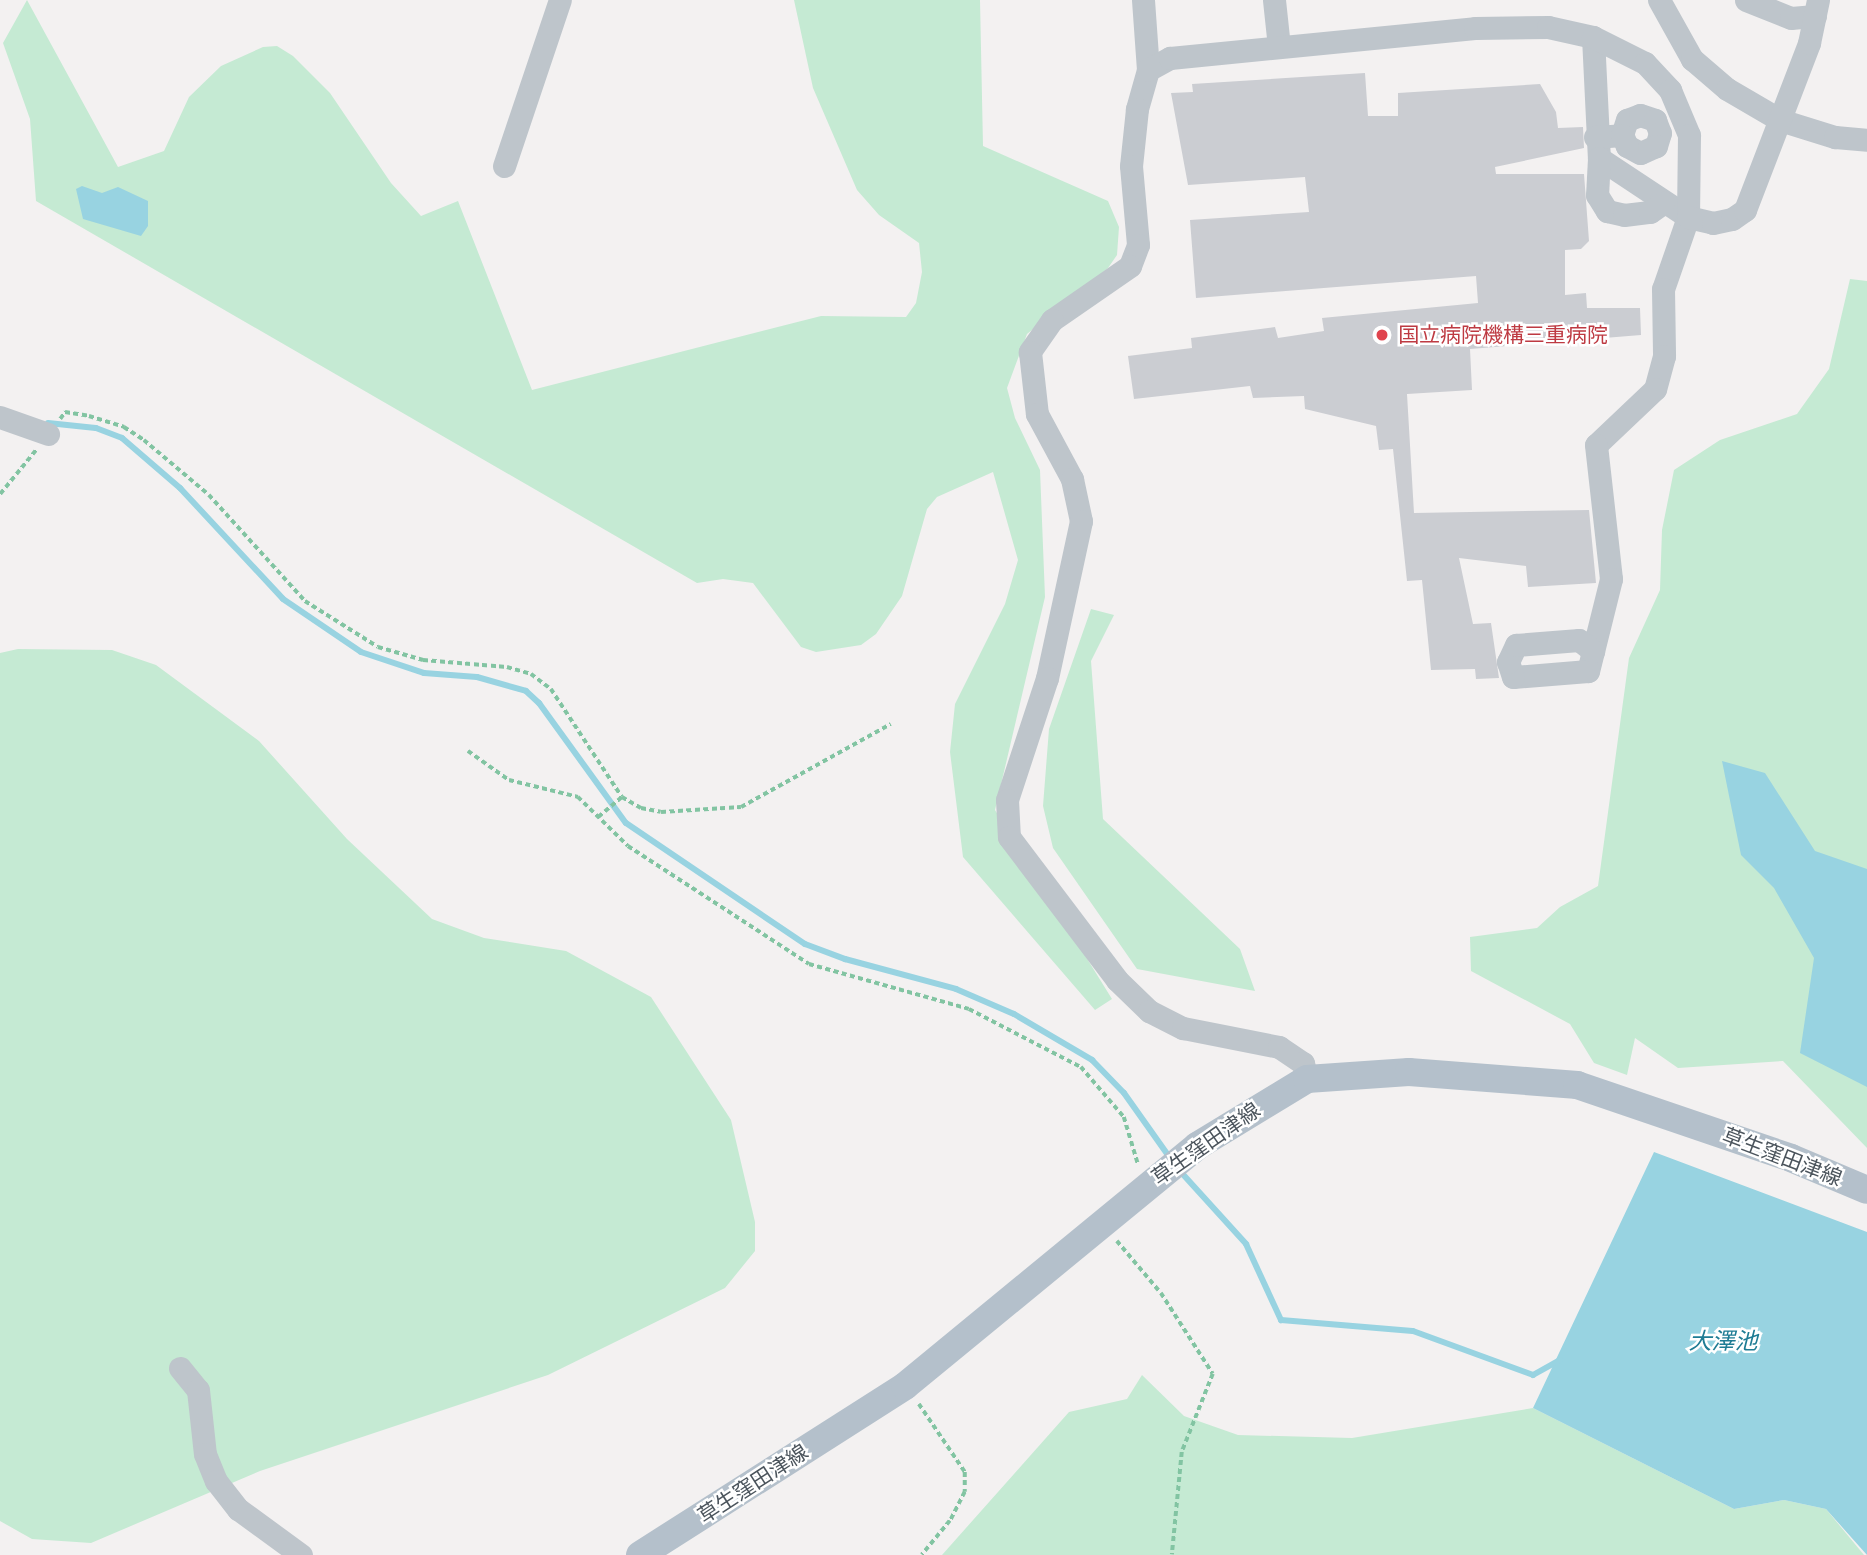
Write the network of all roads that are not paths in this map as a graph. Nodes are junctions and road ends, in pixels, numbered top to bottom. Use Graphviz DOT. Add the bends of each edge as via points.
graph roads {
  1 [pos="560,0"];
  2 [pos="1143,0"];
  3 [pos="1274,0"];
  4 [pos="1659,0"];
  5 [pos="1746,0"];
  6 [pos="1817,8"];
  7 [pos="1593,37"];
  8 [pos="1279,47"];
  9 [pos="1148,70"];
  10 [pos="1780,120"];
  11 [pos="1622,135"];
  12 [pos="1867,140"];
  13 [pos="1597,147"];
  14 [pos="504,166"];
  15 [pos="1662,203"];
  16 [pos="1688,217"];
  17 [pos="0,417"];
  18 [pos="48,434"];
  19 [pos="1593,651"];
  20 [pos="1307,1079"];
  21 [pos="1867,1190"];
  22 [pos="180,1368"];
  23 [pos="301,1555"];
  24 [pos="640,1555"];
  1 -- 14 [label="street"];
  2 -- 9 [label="street"];
  3 -- 8 [label="street"];
  4 -- 10 [label="street" via="1692,60 1727,89"];
  5 -- 6 [label="street" via="1791,18"];
  6 -- 10 [label="street"];
  7 -- 8 [label="street" via="1548,27 1475,28"];
  7 -- 13 [label="street"];
  7 -- 16 [label="street" via="1646,63 1679,104 1689,135"];
  8 -- 9 [label="street" via="1170,58"];
  9 -- 20 [label="street" via="1137,109 1131,166 1138,245 1130,266 1052,320 1030,352 1037,414 1072,479 1081,521 1047,678 1007,800 1009,837 1117,980 1149,1011 1183,1028 1279,1047 1298,1058"];
  10 -- 12 [label="street" via="1835,137"];
  10 -- 16 [label="street" via="1740,215 1713,223"];
  11 -- 13 [label="street"];
  13 -- 15 [label="street"];
  13 -- 15 [label="street" via="1597,195 1607,211 1624,215 1650,212"];
  15 -- 16 [label="street"];
  16 -- 19 [label="street" via="1663,289 1664,356 1655,389 1596,445 1611,579"];
  17 -- 18 [label="street"];
  20 -- 21 [label="main road, 草生窪田津線" via="1409,1072 1577,1085 1791,1158"];
  20 -- 24 [label="main road, 草生窪田津線" via="1230,1122 1166,1170 905,1386"];
  22 -- 23 [label="street" via="198,1390 205,1454 216,1481 238,1509"];
}
